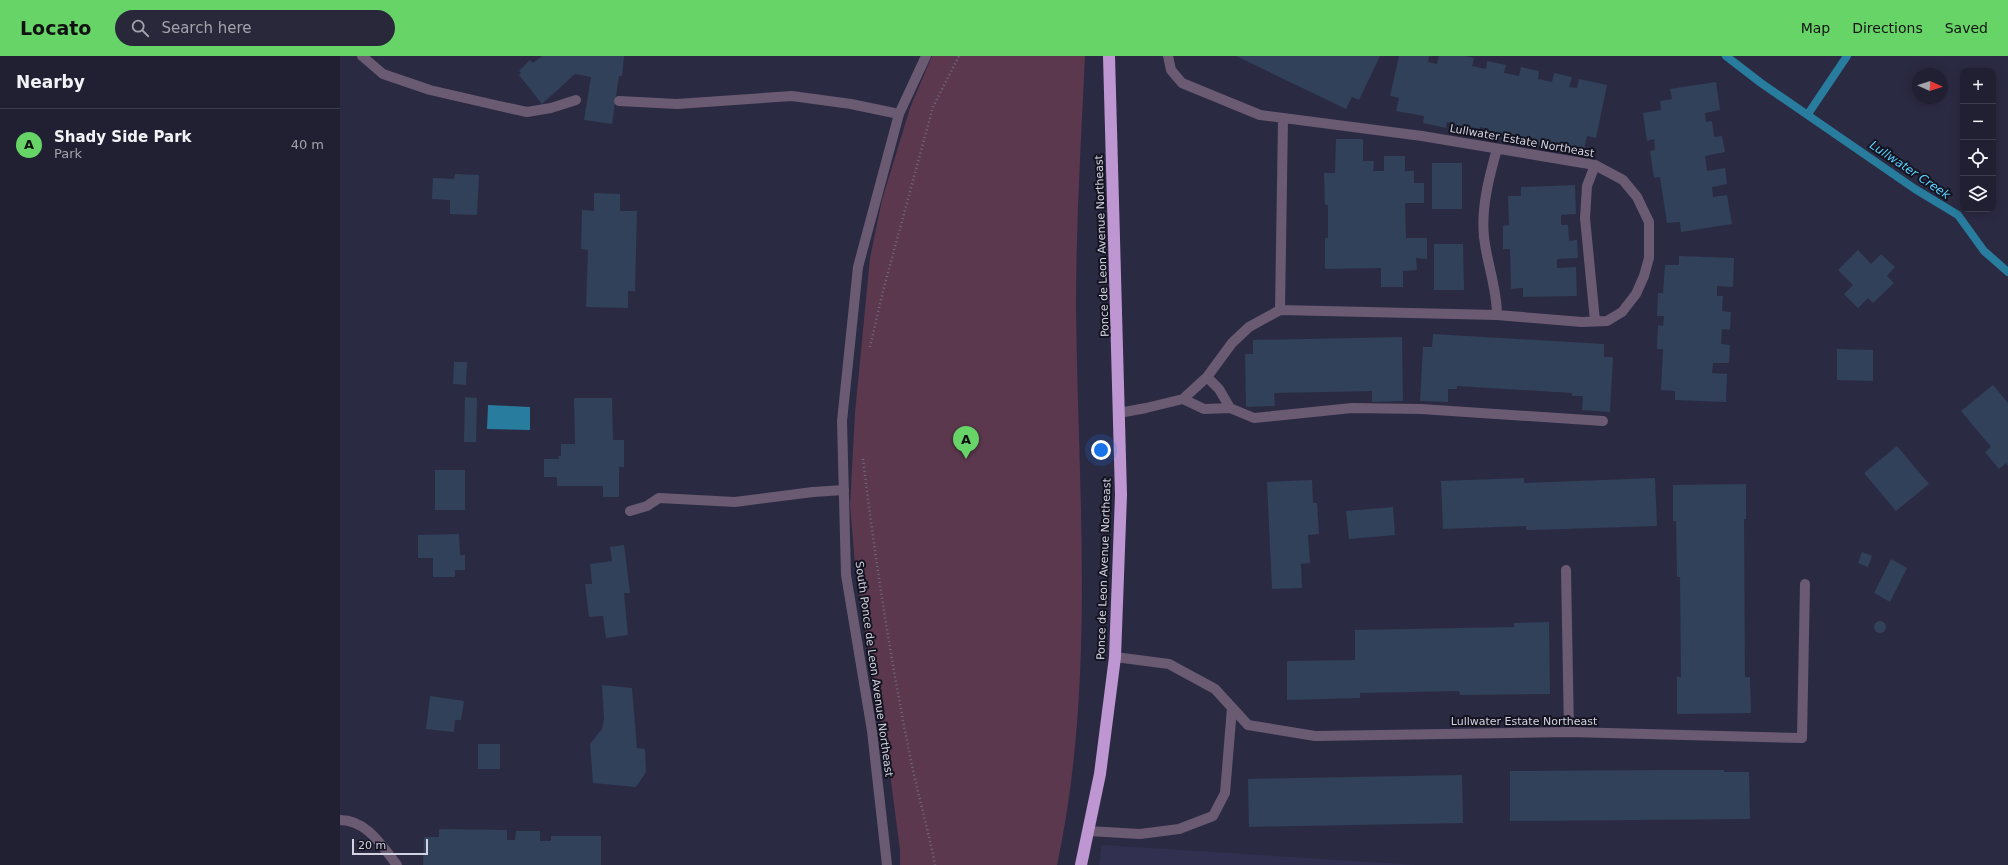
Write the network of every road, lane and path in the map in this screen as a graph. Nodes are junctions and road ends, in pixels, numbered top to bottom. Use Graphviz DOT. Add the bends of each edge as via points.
graph roads {
  1 [pos="362,56"];
  2 [pos="926,56"];
  3 [pos="959,56"];
  4 [pos="1109,56"];
  5 [pos="1168,56"];
  6 [pos="576,100"];
  7 [pos="620,101"];
  8 [pos="899,114"];
  9 [pos="1283,119"];
  10 [pos="1497,149"];
  11 [pos="1595,165"];
  12 [pos="1280,310"];
  13 [pos="1497,315"];
  14 [pos="1596,321"];
  15 [pos="868,352"];
  16 [pos="1207,377"];
  17 [pos="1182,399"];
  18 [pos="1230,408"];
  19 [pos="1119,413"];
  20 [pos="1603,421"];
  21 [pos="862,454"];
  22 [pos="844,490"];
  23 [pos="630,511"];
  24 [pos="1566,570"];
  25 [pos="1805,584"];
  26 [pos="1115,657"];
  27 [pos="1232,708"];
  28 [pos="1569,732"];
  29 [pos="340,820"];
  30 [pos="1088,831"];
  31 [pos="397,865"];
  32 [pos="887,865"];
  33 [pos="935,865"];
  34 [pos="1081,865"];
  1 -- 6 [label="street" via="383,74 430,90 495,106 527,112"];
  2 -- 8 [label="street, South Ponce de Leon Avenue Northeast"];
  3 -- 15 [label="path" via="933,107"];
  4 -- 19 [label="highway, Ponce de Leon Avenue Northeast"];
  5 -- 9 [label="street, Lullwater Estate Northeast" via="1171,70 1182,83 1260,115"];
  7 -- 8 [label="street" via="677,104 792,96"];
  8 -- 22 [label="street, South Ponce de Leon Avenue Northeast" via="858,267 842,421"];
  9 -- 10 [label="street, Lullwater Estate Northeast" via="1422,136"];
  9 -- 12 [label="street"];
  10 -- 11 [label="street, Lullwater Estate Northeast"];
  10 -- 13 [label="street" via="1487,189 1483,225 1487,259 1497,299"];
  11 -- 14 [label="street" via="1587,186 1585,218"];
  11 -- 14 [label="street, Lullwater Estate Northeast" via="1623,180 1637,196 1648,222 1650,239 1649,258 1636,294 1622,312 1607,321"];
  12 -- 13 [label="street, Lullwater Estate Northeast"];
  12 -- 16 [label="street" via="1249,327 1232,343"];
  13 -- 14 [label="street, Lullwater Estate Northeast"];
  16 -- 17 [label="street"];
  16 -- 18 [label="street" via="1219,389"];
  17 -- 18 [label="street" via="1204,409"];
  17 -- 19 [label="street"];
  18 -- 20 [label="street" via="1254,418 1352,408 1421,409"];
  19 -- 26 [label="highway, Ponce de Leon Avenue Northeast" via="1121,495"];
  21 -- 33 [label="path" via="872,535 910,757"];
  22 -- 23 [label="street" via="735,502 659,498 647,506"];
  22 -- 32 [label="street, South Ponce de Leon Avenue Northeast" via="846,575 872,731"];
  24 -- 28 [label="street"];
  25 -- 28 [label="street, Lullwater Estate Northeast" via="1802,738"];
  26 -- 27 [label="street, Lullwater Estate Northeast" via="1170,664 1215,689"];
  26 -- 30 [label="highway, Ponce de Leon Avenue Northeast" via="1100,774"];
  27 -- 28 [label="street, Lullwater Estate Northeast" via="1248,725 1315,736"];
  27 -- 30 [label="street" via="1225,793 1213,816 1179,829 1140,834"];
  29 -- 31 [label="street" via="349,820 372,832"];
  30 -- 34 [label="highway, Ponce de Leon Avenue Northeast"];
}
